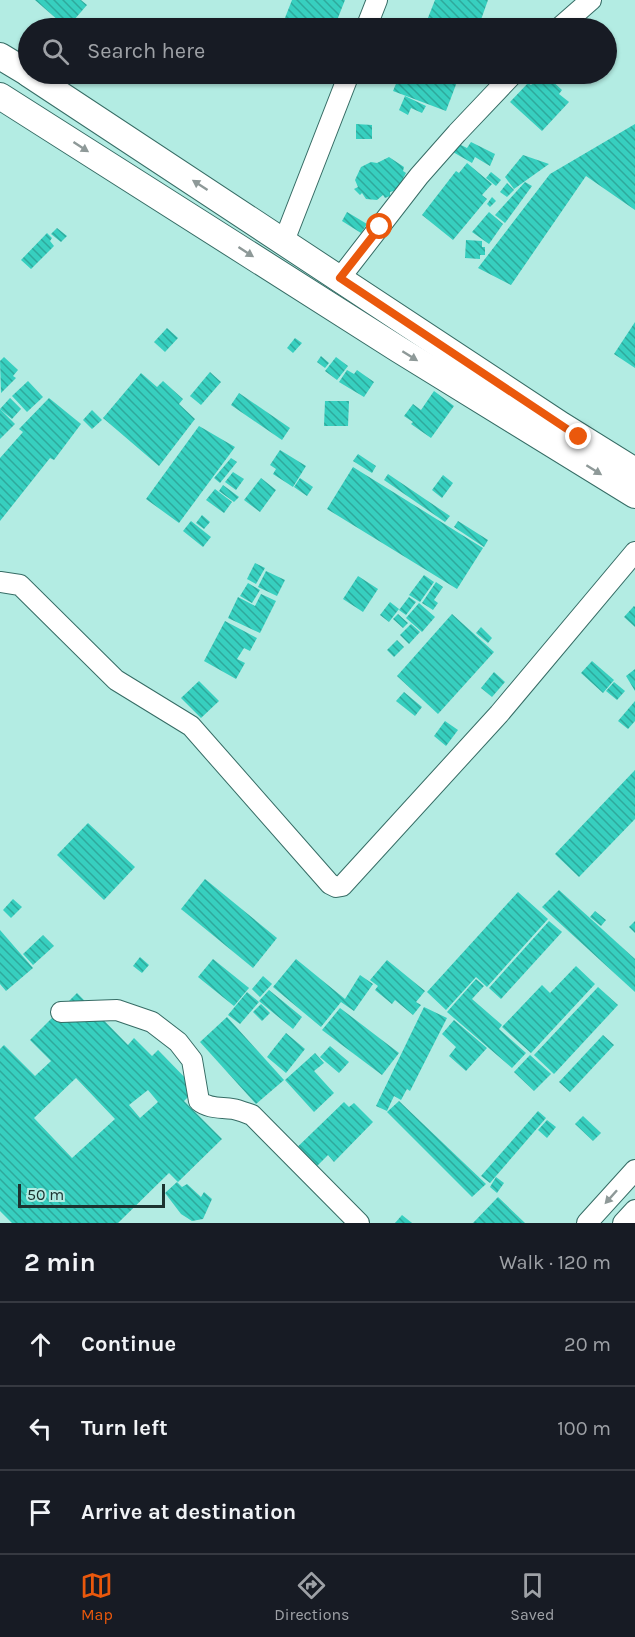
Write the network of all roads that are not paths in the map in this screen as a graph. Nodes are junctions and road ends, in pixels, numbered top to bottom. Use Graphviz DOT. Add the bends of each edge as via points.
graph roads {
  1 [pos="377,0"];
  2 [pos="591,0"];
  3 [pos="370,18"];
  4 [pos="570,18"];
  5 [pos="0,56"];
  6 [pos="18,67"];
  7 [pos="47,84"];
  8 [pos="345,84"];
  9 [pos="504,84"];
  10 [pos="0,96"];
  11 [pos="284,240"];
  12 [pos="340,278"];
  13 [pos="635,471"];
  14 [pos="635,495"];
  15 [pos="635,552"];
  16 [pos="0,582"];
  17 [pos="61,1012"];
  18 [pos="635,1170"];
  19 [pos="635,1210"];
  20 [pos="359,1223"];
  21 [pos="587,1223"];
  22 [pos="623,1223"];
  1 -- 3 [label="street"];
  2 -- 4 [label="street"];
  5 -- 6 [label="main road"];
  11 -- 7 [label="main road, one-way"];
  8 -- 11 [label="street"];
  9 -- 12 [label="street" via="419,176"];
  10 -- 14 [label="main road, one-way"];
  11 -- 12 [label="main road"];
  12 -- 13 [label="main road"];
  15 -- 16 [label="street" via="499,714 342,886 336,887 191,726 116,680 20,585"];
  17 -- 20 [label="street" via="117,1010 152,1022 178,1042 192,1060 199,1101 252,1115"];
  18 -- 21 [label="street, one-way"];
  19 -- 22 [label="street"];
}
